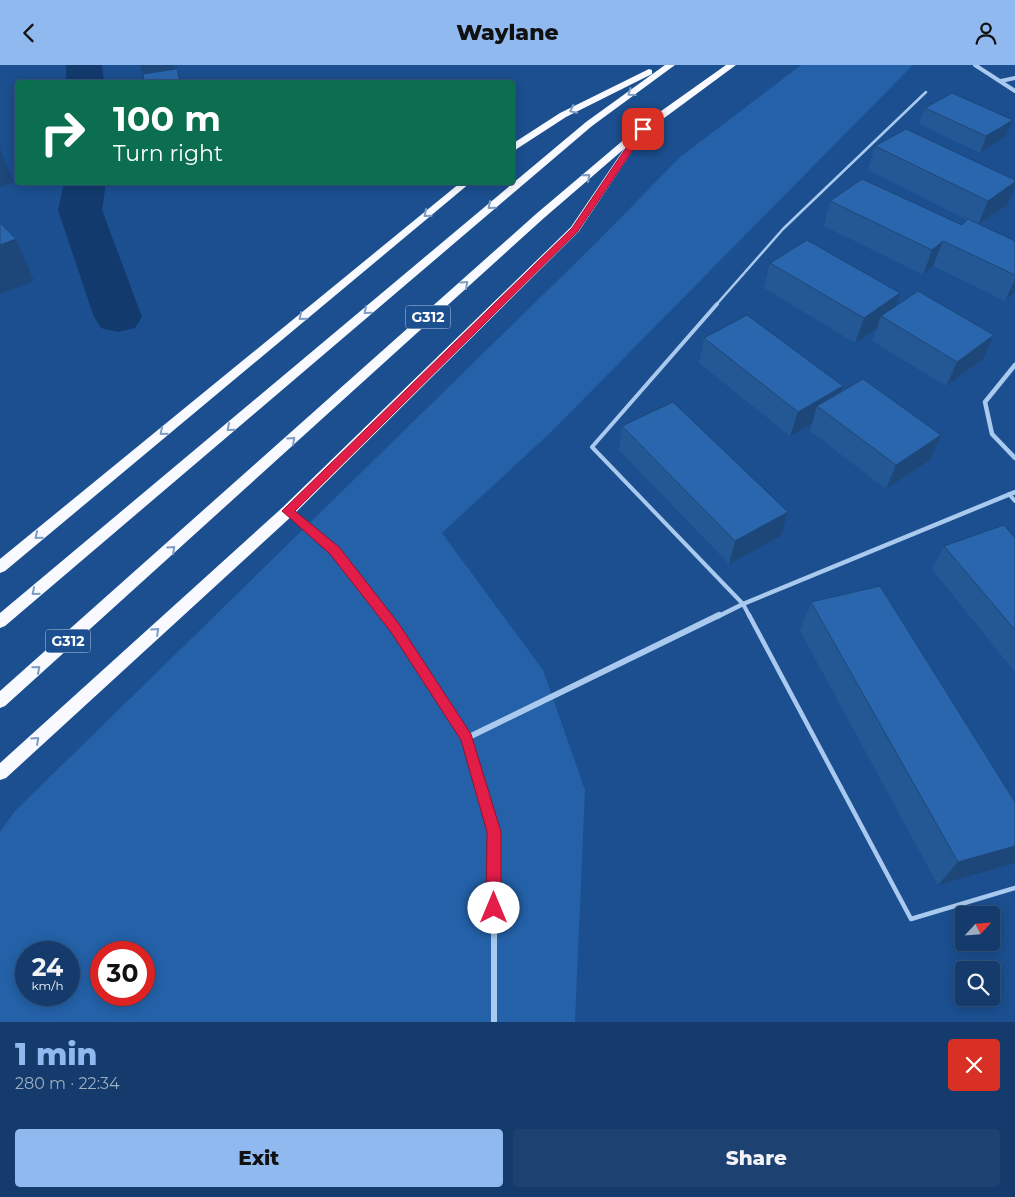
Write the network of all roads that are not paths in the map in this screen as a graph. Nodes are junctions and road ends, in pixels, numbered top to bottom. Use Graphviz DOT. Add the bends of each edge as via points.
graph roads {
  1 [pos="663,65"];
  2 [pos="671,65"];
  3 [pos="732,65"];
  4 [pos="975,65"];
  5 [pos="1015,78"];
  6 [pos="1001,81"];
  7 [pos="1015,91"];
  8 [pos="926,92"];
  9 [pos="643,129"];
  10 [pos="515,147"];
  11 [pos="463,185"];
  12 [pos="1015,365"];
  13 [pos="1015,458"];
  14 [pos="1015,491"];
  15 [pos="1009,494"];
  16 [pos="1015,501"];
  17 [pos="288,511"];
  18 [pos="0,567"];
  19 [pos="743,604"];
  20 [pos="0,622"];
  21 [pos="0,701"];
  22 [pos="467,738"];
  23 [pos="0,773"];
  24 [pos="1015,888"];
  25 [pos="494,1022"];
  1 -- 10 [label="highway, one-way" via="563,115"];
  2 -- 20 [label="highway, G312, one-way" via="589,124"];
  3 -- 9 [label="highway, G312"];
  4 -- 6 [label="street"];
  5 -- 6 [label="street"];
  6 -- 7 [label="street"];
  8 -- 19 [label="lane" via="783,229 592,447"];
  9 -- 17 [label="highway" via="575,229"];
  21 -- 9 [label="highway, G312, one-way" via="540,216"];
  11 -- 18 [label="highway, one-way"];
  12 -- 13 [label="street" via="985,402 992,433"];
  14 -- 15 [label="street"];
  15 -- 16 [label="lane"];
  15 -- 19 [label="street"];
  17 -- 22 [label="street" via="341,558 395,628"];
  23 -- 17 [label="highway, one-way"];
  19 -- 22 [label="street"];
  19 -- 24 [label="lane" via="911,919"];
  22 -- 25 [label="street" via="494,832"];
}
